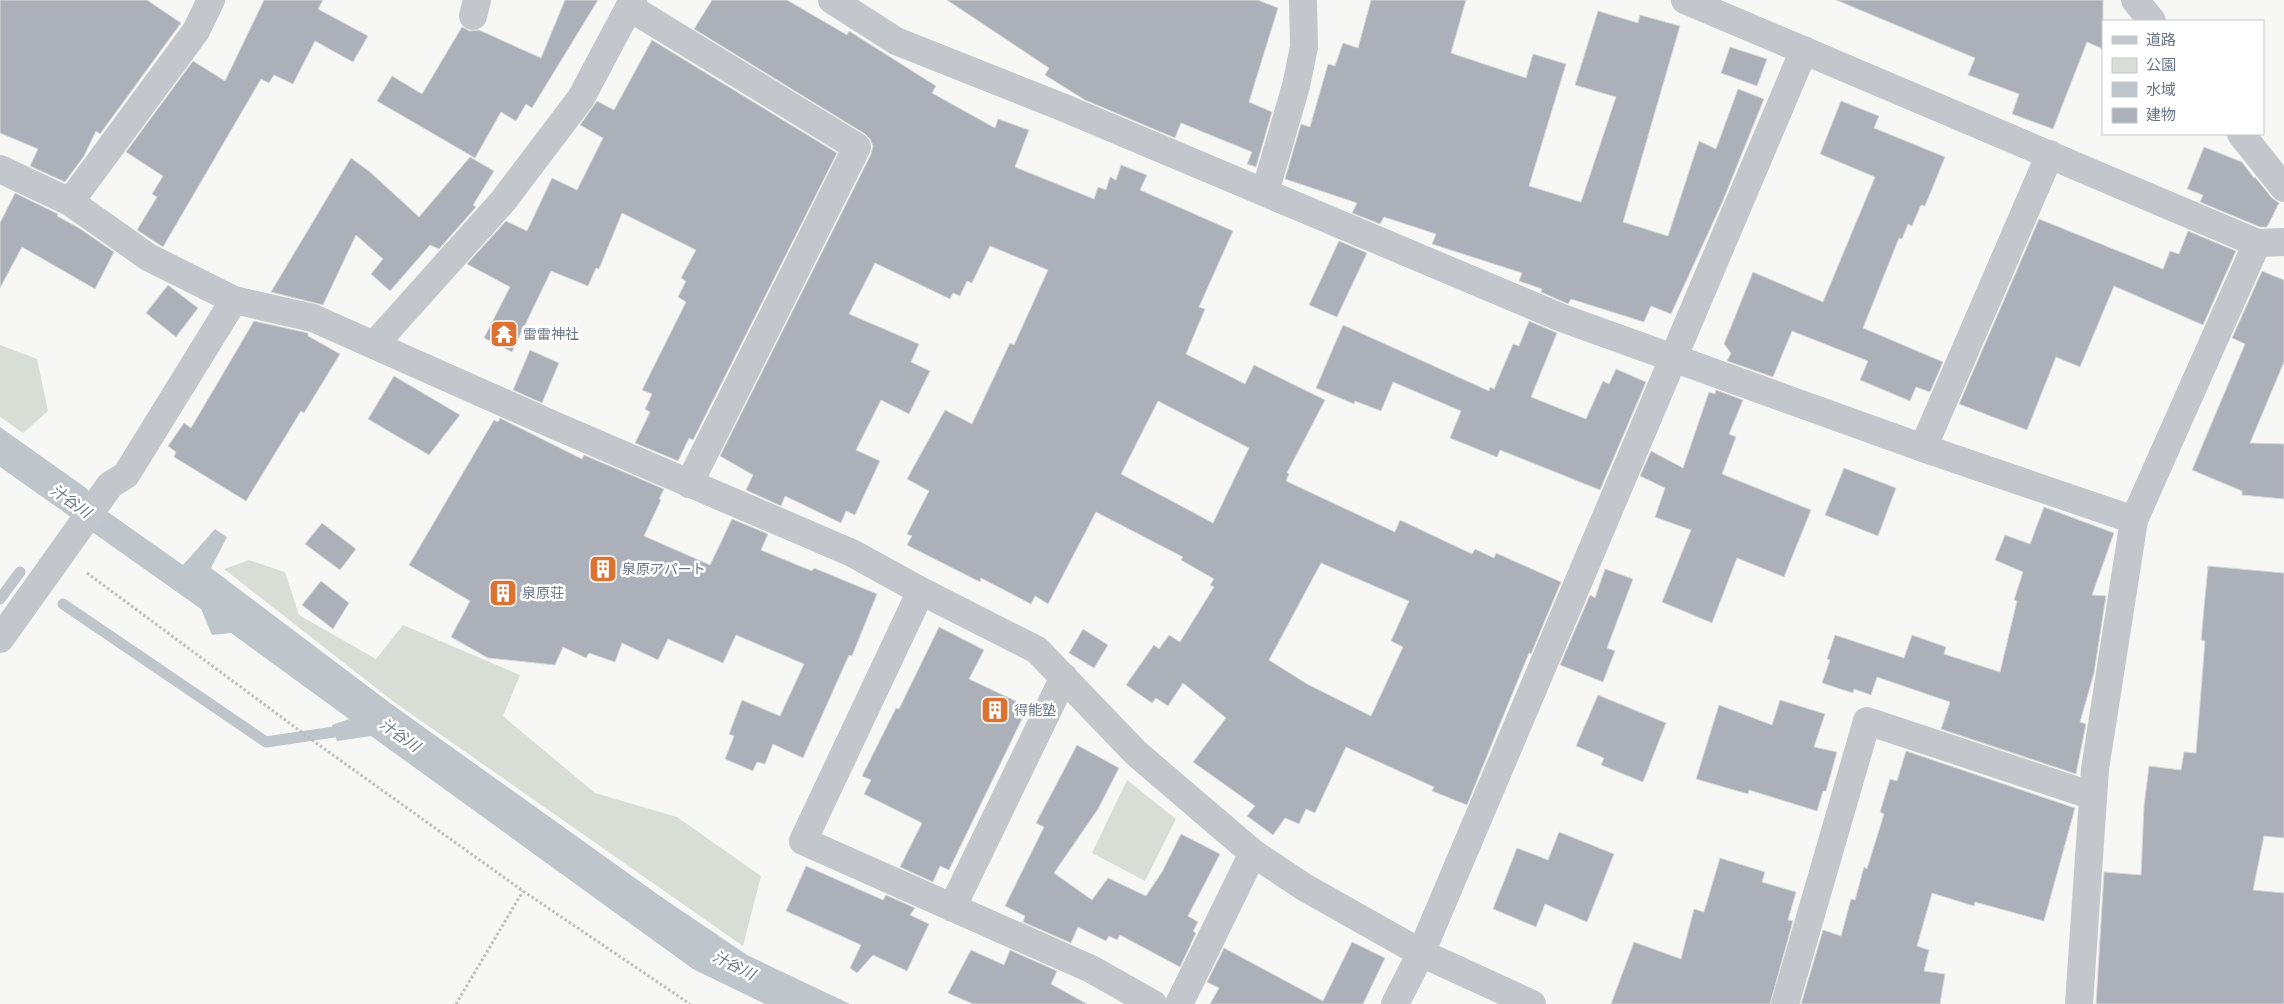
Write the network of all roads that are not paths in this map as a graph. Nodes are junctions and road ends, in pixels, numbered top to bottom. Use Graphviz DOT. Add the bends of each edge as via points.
graph roads {
  1 [pos="211,0"];
  2 [pos="832,0"];
  3 [pos="1303,0"];
  4 [pos="1685,0"];
  5 [pos="2135,0"];
  6 [pos="631,4"];
  7 [pos="2151,20"];
  8 [pos="1804,50"];
  9 [pos="2242,135"];
  10 [pos="2050,154"];
  11 [pos="0,169"];
  12 [pos="2284,188"];
  13 [pos="1265,192"];
  14 [pos="70,202"];
  15 [pos="2257,242"];
  16 [pos="2284,242"];
  17 [pos="234,300"];
  18 [pos="374,345"];
  19 [pos="1675,358"];
  20 [pos="1924,448"];
  21 [pos="690,484"];
  22 [pos="2134,520"];
  23 [pos="920,591"];
  24 [pos="0,639"];
  25 [pos="1064,677"];
  26 [pos="2093,796"];
  27 [pos="1253,853"];
  28 [pos="952,908"];
  29 [pos="1421,953"];
  30 [pos="1154,1004"];
  31 [pos="1179,1004"];
  32 [pos="1395,1004"];
  33 [pos="1532,1004"];
  34 [pos="1786,1004"];
  35 [pos="2079,1004"];
  1 -- 14 [label="street" via="196,31"];
  2 -- 13 [label="street" via="896,41"];
  3 -- 13 [label="street" via="1303,54"];
  4 -- 8 [label="street"];
  5 -- 7 [label="street"];
  6 -- 18 [label="street" via="581,98 503,201"];
  6 -- 21 [label="street" via="857,147"];
  8 -- 10 [label="street"];
  8 -- 19 [label="street"];
  9 -- 12 [label="street"];
  10 -- 15 [label="street"];
  10 -- 20 [label="street"];
  11 -- 14 [label="street"];
  13 -- 19 [label="street" via="1562,318"];
  14 -- 17 [label="street" via="148,257"];
  15 -- 16 [label="street"];
  15 -- 22 [label="street"];
  17 -- 18 [label="street" via="313,318"];
  17 -- 24 [label="street" via="126,475 110,485"];
  18 -- 21 [label="street"];
  19 -- 20 [label="street"];
  19 -- 29 [label="street"];
  20 -- 22 [label="street"];
  21 -- 23 [label="street" via="852,553"];
  22 -- 26 [label="street"];
  23 -- 25 [label="street" via="1037,650"];
  23 -- 28 [label="street" via="803,841"];
  25 -- 27 [label="street" via="1136,753"];
  25 -- 28 [label="street"];
  26 -- 34 [label="street" via="1867,721"];
  26 -- 35 [label="street"];
  27 -- 29 [label="street" via="1304,887"];
  27 -- 31 [label="street"];
  28 -- 30 [label="street" via="1091,969"];
  29 -- 32 [label="street"];
  29 -- 33 [label="street"];
}
